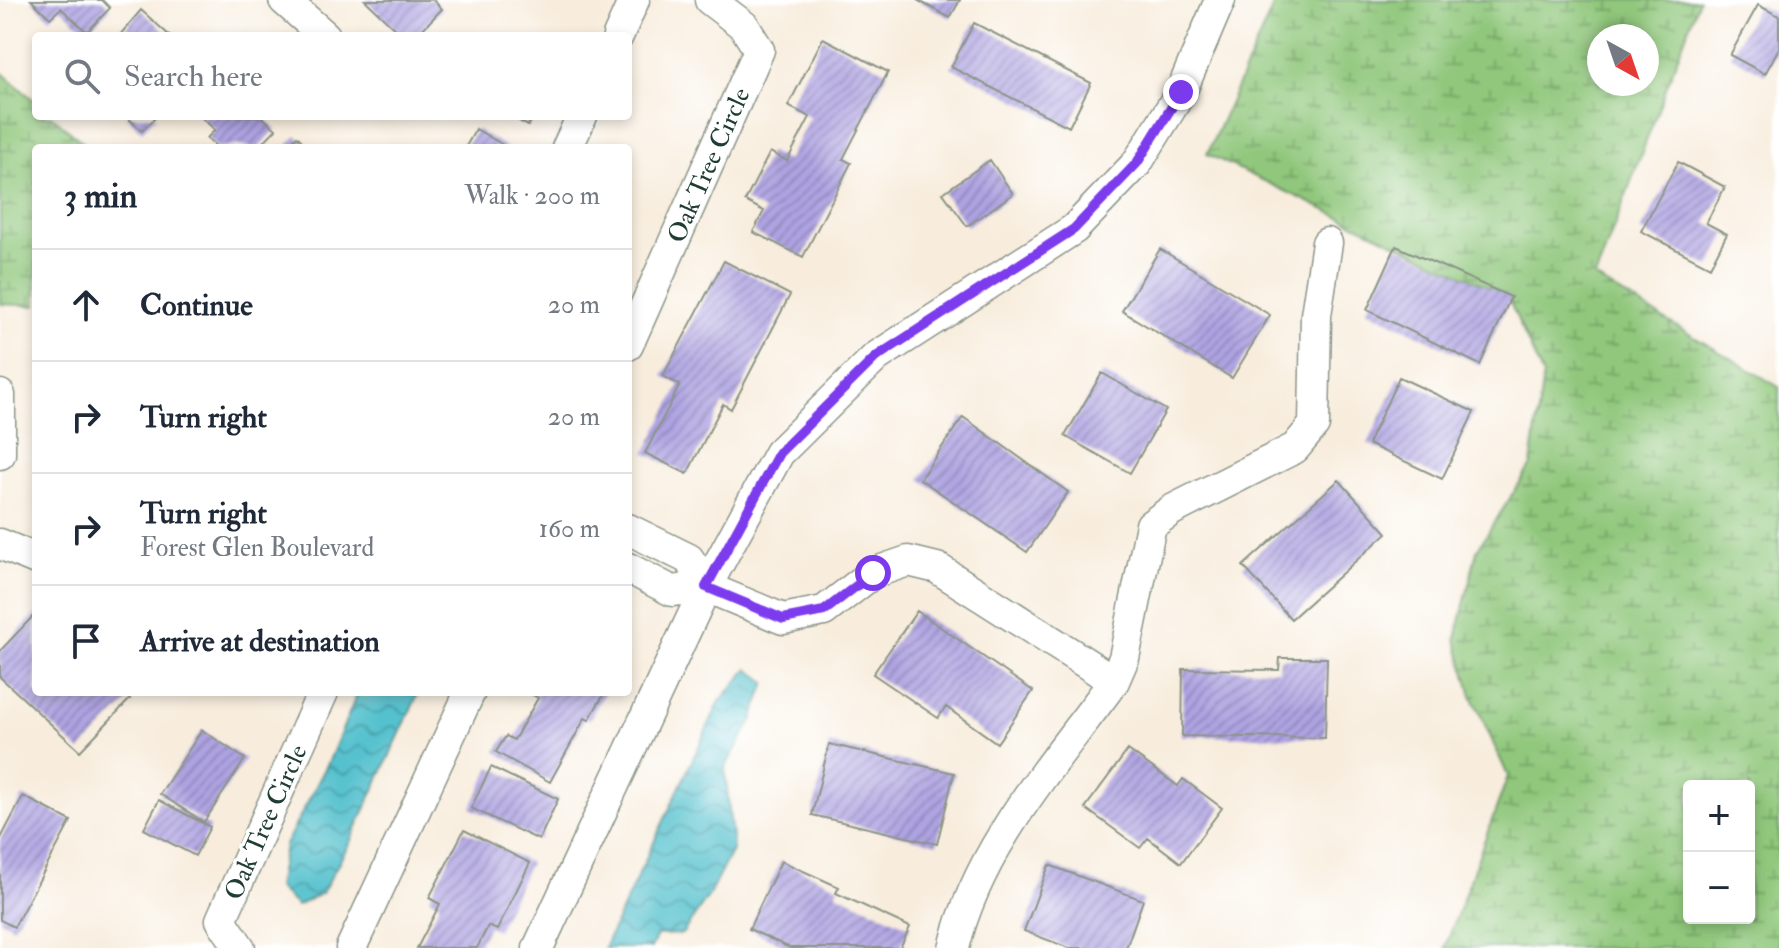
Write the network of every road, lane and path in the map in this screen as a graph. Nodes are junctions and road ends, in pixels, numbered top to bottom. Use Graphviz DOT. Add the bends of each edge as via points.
graph roads {
  1 [pos="284,0"];
  2 [pos="634,0"];
  3 [pos="710,0"];
  4 [pos="1215,2"];
  5 [pos="320,32"];
  6 [pos="620,32"];
  7 [pos="580,120"];
  8 [pos="569,144"];
  9 [pos="1327,243"];
  10 [pos="632,336"];
  11 [pos="0,395"];
  12 [pos="0,454"];
  13 [pos="632,531"];
  14 [pos="0,544"];
  15 [pos="32,557"];
  16 [pos="632,570"];
  17 [pos="706,587"];
  18 [pos="1114,681"];
  19 [pos="321,696"];
  20 [pos="468,696"];
  21 [pos="240,948"];
  22 [pos="351,948"];
  23 [pos="538,948"];
  24 [pos="954,948"];
  1 -- 5 [label="street"];
  2 -- 6 [label="street"];
  3 -- 10 [label="street, Oak Tree Circle" via="744,26 759,50"];
  4 -- 17 [label="street" via="1181,92 1137,163 1074,229 876,357 779,453"];
  7 -- 8 [label="street"];
  9 -- 18 [label="street" via="1316,315 1314,425 1295,448 1151,525 1124,658"];
  11 -- 12 [label="street"];
  13 -- 17 [label="street" via="689,559"];
  14 -- 15 [label="street"];
  16 -- 17 [label="street" via="672,591"];
  17 -- 18 [label="street" via="783,619 824,611 873,573 908,561 937,568"];
  17 -- 23 [label="street"];
  18 -- 24 [label="street" via="1017,814 984,870"];
  19 -- 21 [label="street, Oak Tree Circle" via="221,920"];
  20 -- 22 [label="street"];
}
